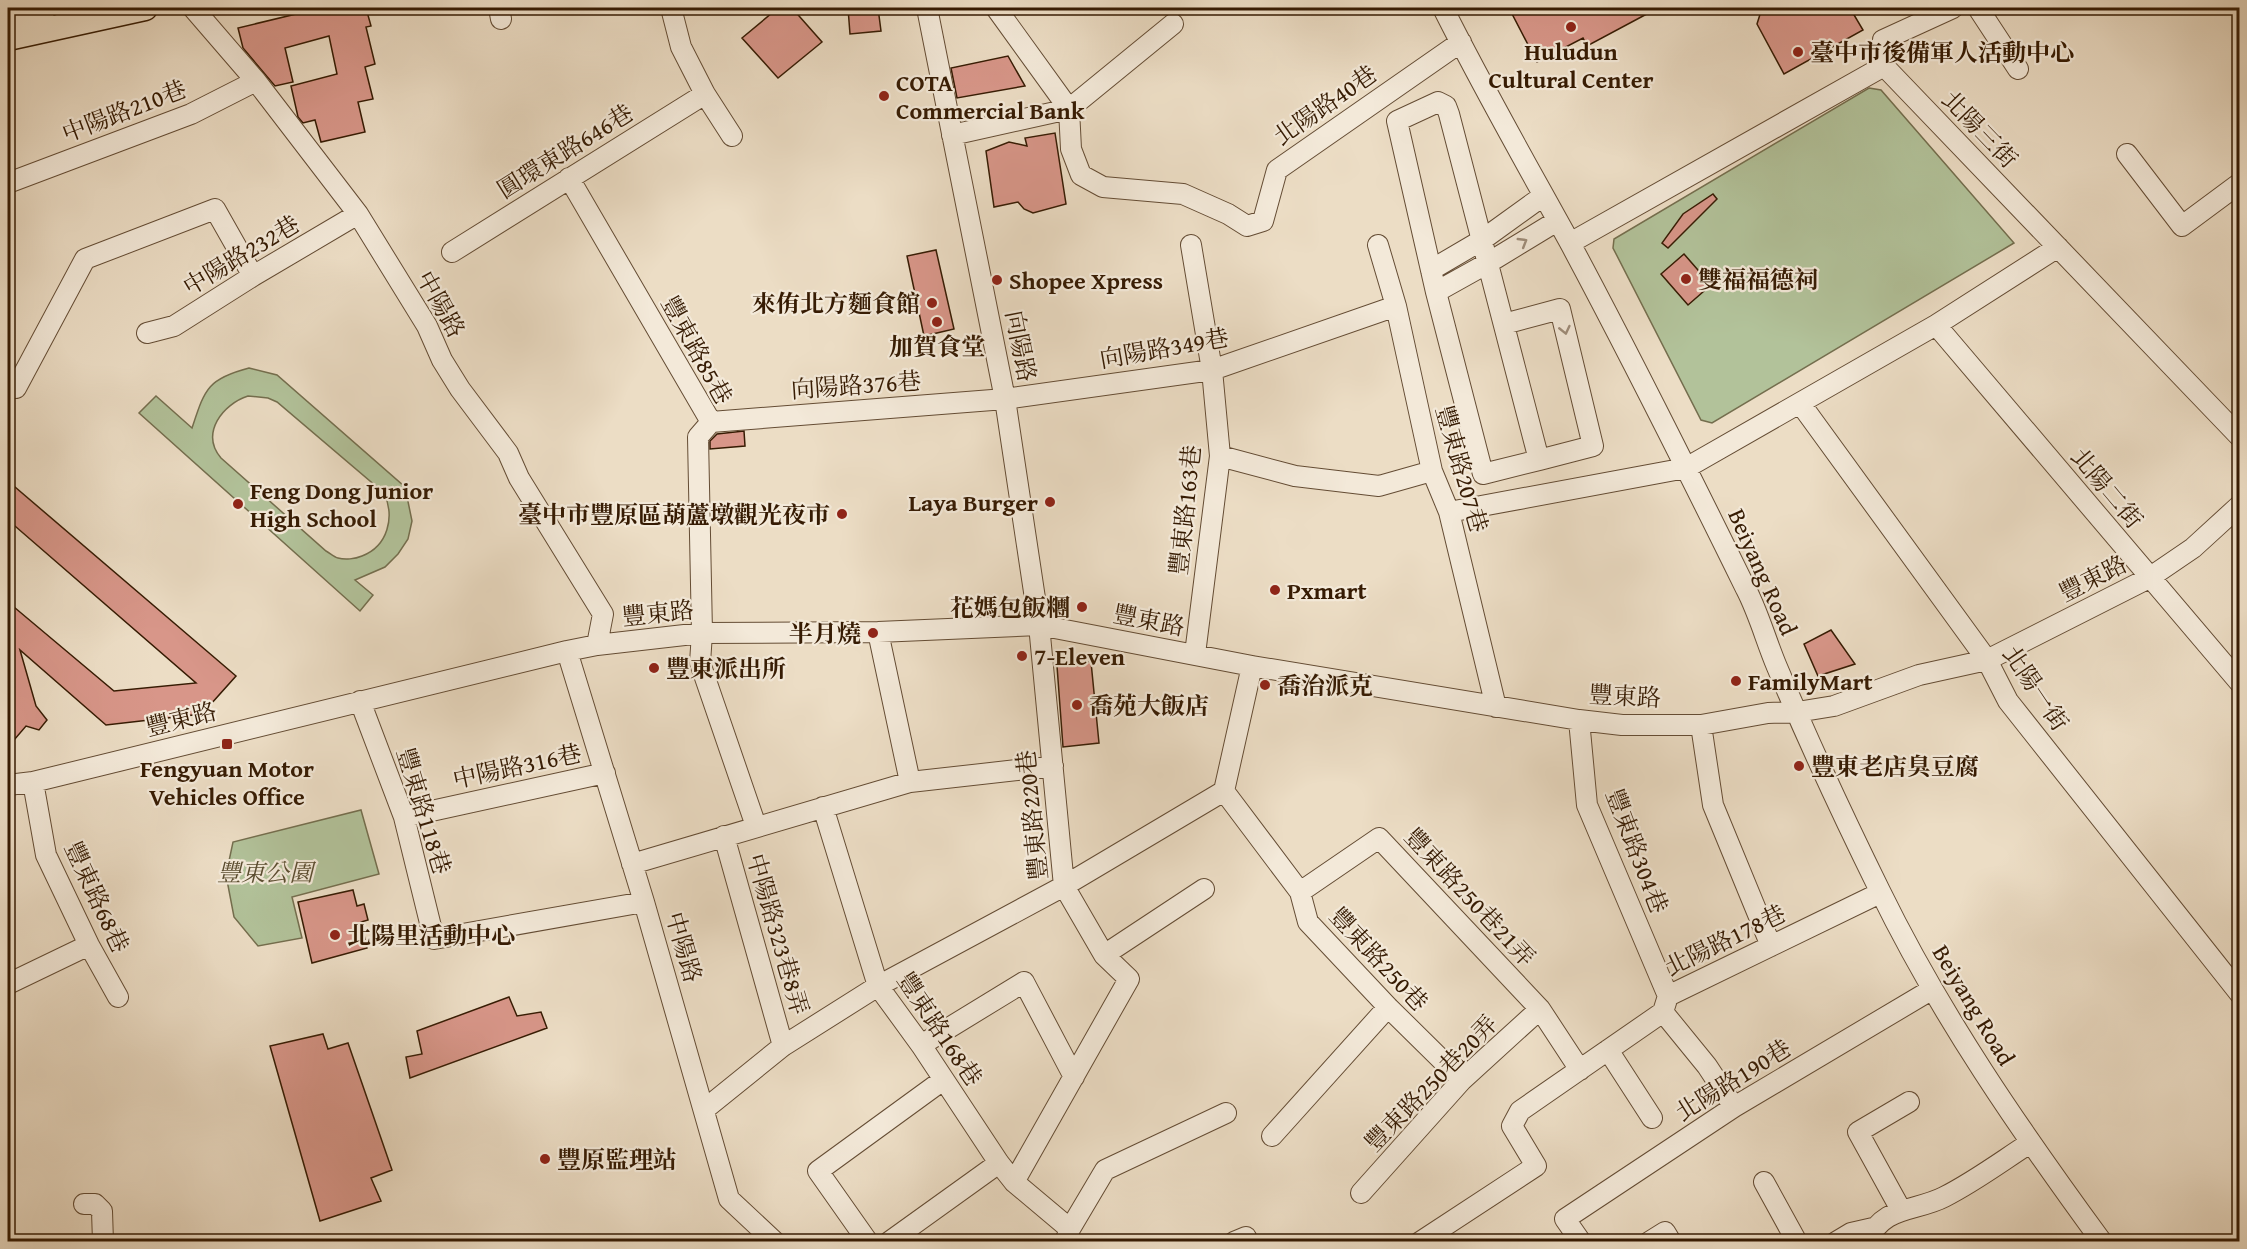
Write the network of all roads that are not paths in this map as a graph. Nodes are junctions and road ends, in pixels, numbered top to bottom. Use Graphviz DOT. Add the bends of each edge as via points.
graph roads {
  1 [pos="44,8"];
  2 [pos="145,8"];
  3 [pos="193,8"];
  4 [pos="671,8"];
  5 [pos="927,8"];
  6 [pos="996,8"];
  7 [pos="1443,8"];
  8 [pos="1916,8"];
  9 [pos="1953,8"];
  10 [pos="1978,8"];
  11 [pos="8,16"];
  12 [pos="1173,24"];
  13 [pos="8,38"];
  14 [pos="1884,40"];
  15 [pos="1461,42"];
  16 [pos="1884,66"];
  17 [pos="2018,69"];
  18 [pos="256,81"];
  19 [pos="705,94"];
  20 [pos="1070,109"];
  21 [pos="952,135"];
  22 [pos="732,136"];
  23 [pos="2127,154"];
  24 [pos="569,178"];
  25 [pos="8,183"];
  26 [pos="2240,183"];
  27 [pos="1543,196"];
  28 [pos="358,214"];
  29 [pos="1557,221"];
  30 [pos="1482,240"];
  31 [pos="1570,243"];
  32 [pos="1191,245"];
  33 [pos="1378,245"];
  34 [pos="2058,247"];
  35 [pos="452,252"];
  36 [pos="1488,263"];
  37 [pos="1431,270"];
  38 [pos="253,276"];
  39 [pos="1436,292"];
  40 [pos="1396,306"];
  41 [pos="1504,324"];
  42 [pos="1936,325"];
  43 [pos="147,333"];
  44 [pos="1212,370"];
  45 [pos="16,388"];
  46 [pos="1005,399"];
  47 [pos="1800,403"];
  48 [pos="711,422"];
  49 [pos="2240,437"];
  50 [pos="1220,456"];
  51 [pos="1539,460"];
  52 [pos="1686,468"];
  53 [pos="1432,471"];
  54 [pos="2240,505"];
  55 [pos="1449,512"];
  56 [pos="2149,578"];
  57 [pos="1039,625"];
  58 [pos="878,632"];
  59 [pos="702,633"];
  60 [pos="597,645"];
  61 [pos="567,651"];
  62 [pos="1195,654"];
  63 [pos="1987,660"];
  64 [pos="1252,666"];
  65 [pos="2240,684"];
  66 [pos="360,701"];
  67 [pos="1496,706"];
  68 [pos="1797,712"];
  69 [pos="1579,720"];
  70 [pos="1701,724"];
  71 [pos="1053,766"];
  72 [pos="605,773"];
  73 [pos="33,782"];
  74 [pos="910,782"];
  75 [pos="8,785"];
  76 [pos="1224,791"];
  77 [pos="823,807"];
  78 [pos="404,817"];
  79 [pos="756,826"];
  80 [pos="724,836"];
  81 [pos="632,864"];
  82 [pos="1064,886"];
  83 [pos="1204,889"];
  84 [pos="1300,892"];
  85 [pos="1880,893"];
  86 [pos="644,902"];
  87 [pos="89,945"];
  88 [pos="1771,946"];
  89 [pos="1104,955"];
  90 [pos="8,984"];
  91 [pos="878,986"];
  92 [pos="1931,990"];
  93 [pos="2240,994"];
  94 [pos="118,996"];
  95 [pos="1666,1004"];
  96 [pos="1388,1007"];
  97 [pos="1540,1009"];
  98 [pos="921,1045"];
  99 [pos="783,1046"];
  100 [pos="1608,1050"];
  101 [pos="1580,1070"];
  102 [pos="1074,1077"];
  103 [pos="943,1080"];
  104 [pos="1462,1080"];
  105 [pos="1909,1102"];
  106 [pos="1734,1107"];
  107 [pos="705,1109"];
  108 [pos="1226,1113"];
  109 [pos="1652,1118"];
  110 [pos="1272,1136"];
  111 [pos="2030,1143"];
  112 [pos="999,1163"];
  113 [pos="1014,1182"];
  114 [pos="1764,1182"];
  115 [pos="1361,1193"];
  116 [pos="84,1204"];
  117 [pos="1901,1210"];
  118 [pos="1067,1235"];
  119 [pos="1870,1235"];
  120 [pos="103,1242"];
  121 [pos="775,1242"];
  122 [pos="868,1242"];
  123 [pos="889,1242"];
  124 [pos="1420,1242"];
  125 [pos="1581,1242"];
  126 [pos="1797,1242"];
  127 [pos="1836,1242"];
  128 [pos="2102,1242"];
  1 -- 11 [label="main road"];
  2 -- 13 [label="main road"];
  3 -- 18 [label="street, 中陽路"];
  4 -- 19 [label="street" via="681,47"];
  5 -- 21 [label="street, 向陽路"];
  6 -- 20 [label="street"];
  7 -- 15 [label="street, Beiyang Road"];
  8 -- 14 [label="street"];
  9 -- 14 [label="street"];
  10 -- 17 [label="street"];
  12 -- 20 [label="street"];
  14 -- 16 [label="street"];
  15 -- 20 [label="street, 北陽路40巷" via="1277,170 1263,221 1247,226 1182,194 1103,187 1081,175 1071,149"];
  15 -- 27 [label="street, Beiyang Road"];
  16 -- 31 [label="street"];
  16 -- 34 [label="street, 北陽三街"];
  18 -- 25 [label="street, 中陽路210巷" via="191,114"];
  18 -- 28 [label="street, 中陽路"];
  19 -- 22 [label="street"];
  19 -- 24 [label="street, 圓環東路646巷"];
  20 -- 21 [label="street"];
  21 -- 46 [label="street, 向陽路"];
  23 -- 26 [label="street" via="2182,226"];
  24 -- 35 [label="street, 圓環東路646巷"];
  24 -- 48 [label="street, 豐東路85巷"];
  27 -- 29 [label="street, Beiyang Road"];
  27 -- 30 [label="street"];
  28 -- 38 [label="street, 中陽路232巷"];
  28 -- 60 [label="street, 中陽路" via="427,326 442,360 508,453 519,478 603,614"];
  29 -- 31 [label="street, Beiyang Road"];
  36 -- 29 [label="street, one-way"];
  30 -- 36 [label="street"];
  30 -- 37 [label="street"];
  30 -- 37 [label="street" via="1446,106 1438,102 1397,121"];
  31 -- 52 [label="street, Beiyang Road"];
  32 -- 44 [label="street, 豐東路163巷"];
  33 -- 40 [label="street, 豐東路207巷"];
  34 -- 42 [label="street"];
  34 -- 49 [label="street, 北陽三街"];
  36 -- 39 [label="street"];
  36 -- 41 [label="street"];
  37 -- 39 [label="street"];
  38 -- 43 [label="street, 中陽路232巷" via="174,326"];
  38 -- 45 [label="street" via="215,209 85,259"];
  39 -- 51 [label="street" via="1483,474"];
  40 -- 44 [label="street, 向陽路349巷"];
  40 -- 53 [label="street, 豐東路207巷"];
  41 -- 51 [label="street"];
  41 -- 51 [label="street, one-way" via="1560,309 1593,446"];
  42 -- 47 [label="street"];
  42 -- 56 [label="street, 北陽二街"];
  44 -- 46 [label="street, 向陽路349巷"];
  44 -- 50 [label="street, 豐東路163巷"];
  46 -- 48 [label="street, 向陽路376巷"];
  46 -- 57 [label="street, 向陽路"];
  47 -- 52 [label="street"];
  47 -- 63 [label="street, 北陽一街"];
  48 -- 59 [label="street, 豐東路85巷" via="698,437"];
  50 -- 53 [label="street" via="1295,476 1379,486"];
  50 -- 62 [label="street, 豐東路163巷"];
  52 -- 55 [label="street"];
  52 -- 68 [label="street, Beiyang Road" via="1752,601"];
  53 -- 55 [label="street, 豐東路207巷"];
  54 -- 56 [label="street, 豐東路" via="2193,548"];
  55 -- 67 [label="street, 豐東路207巷"];
  56 -- 63 [label="street, 豐東路"];
  56 -- 65 [label="street, 北陽二街"];
  57 -- 58 [label="street, 豐東路"];
  57 -- 62 [label="street, 豐東路"];
  57 -- 71 [label="street, 豐東路220巷"];
  58 -- 59 [label="street, 豐東路"];
  58 -- 74 [label="street"];
  59 -- 60 [label="street, 豐東路"];
  59 -- 79 [label="street" via="700,663"];
  60 -- 61 [label="street, 豐東路"];
  61 -- 66 [label="street, 豐東路"];
  61 -- 72 [label="street, 中陽路"];
  62 -- 64 [label="street, 豐東路"];
  63 -- 68 [label="street, 豐東路" via="1919,675 1834,706"];
  63 -- 93 [label="street, 北陽一街" via="2008,701"];
  64 -- 67 [label="street, 豐東路"];
  64 -- 76 [label="street"];
  66 -- 73 [label="street, 豐東路"];
  66 -- 78 [label="street, 豐東路118巷"];
  67 -- 69 [label="street, 豐東路"];
  68 -- 70 [label="street, 豐東路"];
  68 -- 85 [label="street, Beiyang Road"];
  69 -- 70 [label="street, 豐東路" via="1622,725"];
  69 -- 95 [label="street, 豐東路304巷" via="1587,805"];
  70 -- 88 [label="street" via="1713,805"];
  71 -- 74 [label="street"];
  71 -- 82 [label="street, 豐東路220巷"];
  72 -- 78 [label="street, 中陽路316巷"];
  72 -- 81 [label="street, 中陽路"];
  73 -- 75 [label="street, 豐東路"];
  73 -- 87 [label="street, 豐東路68巷" via="46,855"];
  74 -- 77 [label="street"];
  76 -- 82 [label="street"];
  76 -- 84 [label="street, 豐東路250巷"];
  77 -- 79 [label="street"];
  77 -- 91 [label="street, 豐東路168巷"];
  78 -- 86 [label="street, 豐東路118巷" via="434,939"];
  79 -- 80 [label="street"];
  80 -- 81 [label="street"];
  80 -- 99 [label="street, 中陽路323巷8弄"];
  81 -- 86 [label="street, 中陽路"];
  82 -- 89 [label="street, 豐東路220巷"];
  82 -- 91 [label="street"];
  83 -- 89 [label="street"];
  84 -- 96 [label="street, 豐東路250巷" via="1308,922"];
  84 -- 97 [label="street, 豐東路250巷21弄" via="1379,838"];
  85 -- 88 [label="street, 北陽路178巷"];
  85 -- 92 [label="street, Beiyang Road"];
  86 -- 107 [label="street, 中陽路"];
  87 -- 90 [label="street"];
  87 -- 94 [label="street, 豐東路68巷"];
  88 -- 95 [label="street, 北陽路178巷"];
  89 -- 102 [label="street, 豐東路220巷" via="1129,979"];
  91 -- 98 [label="street, 豐東路168巷"];
  91 -- 99 [label="street"];
  92 -- 106 [label="street, 北陽路190巷"];
  92 -- 111 [label="street, Beiyang Road"];
  95 -- 100 [label="street, 北陽路178巷"];
  95 -- 106 [label="street, 豐東路304巷"];
  96 -- 104 [label="street, 豐東路250巷"];
  96 -- 110 [label="street"];
  97 -- 101 [label="street"];
  97 -- 104 [label="street, 豐東路250巷20弄"];
  98 -- 102 [label="street" via="1024,982"];
  98 -- 103 [label="street, 豐東路168巷"];
  99 -- 107 [label="street"];
  100 -- 101 [label="street, 北陽路178巷"];
  100 -- 109 [label="street"];
  101 -- 124 [label="street, 北陽路178巷" via="1520,1111 1512,1126 1536,1166"];
  102 -- 113 [label="street"];
  103 -- 112 [label="street, 豐東路168巷"];
  103 -- 122 [label="street" via="818,1171"];
  104 -- 115 [label="street, 豐東路250巷20弄"];
  105 -- 117 [label="street" via="1858,1132"];
  106 -- 125 [label="street, 北陽路190巷" via="1566,1219"];
  107 -- 121 [label="street, 中陽路" via="729,1199"];
  108 -- 118 [label="street" via="1105,1170"];
  111 -- 117 [label="street" via="1942,1198"];
  111 -- 128 [label="street, Beiyang Road"];
  112 -- 113 [label="street, 豐東路168巷"];
  112 -- 123 [label="street"];
  113 -- 118 [label="street, 豐東路168巷"];
  114 -- 126 [label="street"];
  116 -- 120 [label="street" via="95,1204 102,1211"];
  117 -- 119 [label="street"];
  119 -- 127 [label="street" via="1851,1233"];
}
